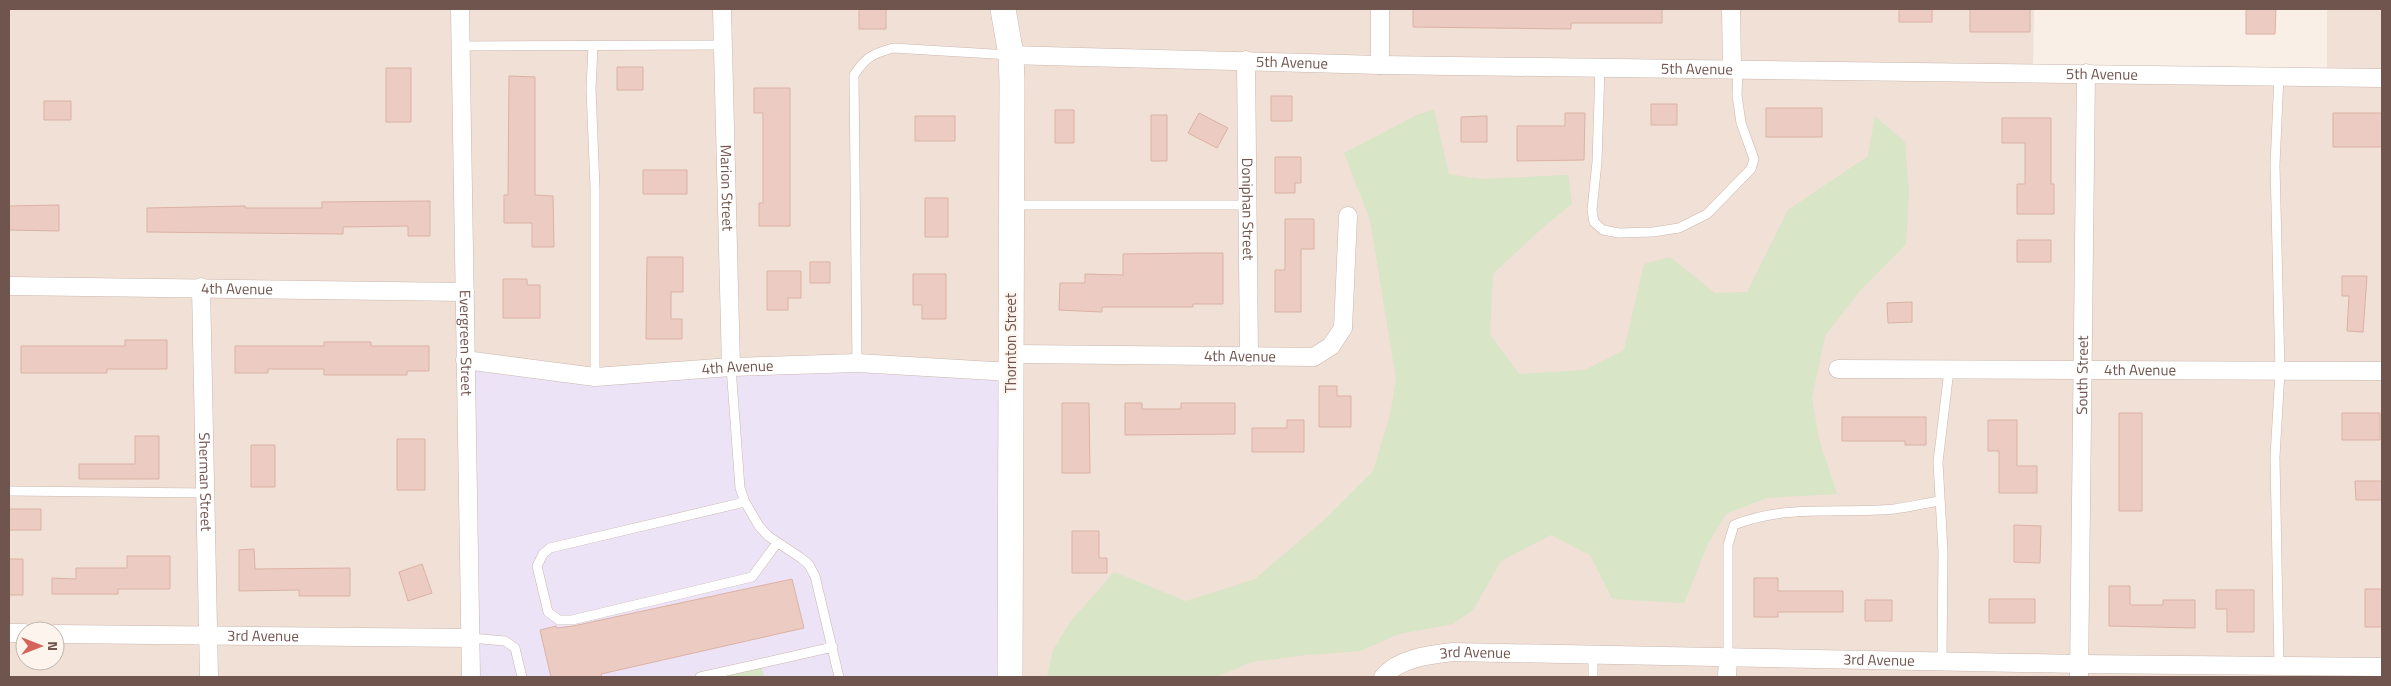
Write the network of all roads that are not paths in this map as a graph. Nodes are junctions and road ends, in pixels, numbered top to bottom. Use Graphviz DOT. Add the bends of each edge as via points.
graph roads {
  1 [pos="460,9"];
  2 [pos="722,9"];
  3 [pos="1003,9"];
  4 [pos="1380,9"];
  5 [pos="1731,9"];
  6 [pos="722,45"];
  7 [pos="461,46"];
  8 [pos="593,46"];
  9 [pos="1011,55"];
  10 [pos="1246,60"];
  11 [pos="1380,65"];
  12 [pos="1600,68"];
  13 [pos="1735,69"];
  14 [pos="2086,73"];
  15 [pos="2279,76"];
  16 [pos="2382,78"];
  17 [pos="1011,205"];
  18 [pos="1248,205"];
  19 [pos="1348,216"];
  20 [pos="9,286"];
  21 [pos="201,287"];
  22 [pos="465,292"];
  23 [pos="1249,357"];
  24 [pos="465,360"];
  25 [pos="857,363"];
  26 [pos="1011,363"];
  27 [pos="731,367"];
  28 [pos="1838,369"];
  29 [pos="1949,370"];
  30 [pos="2280,371"];
  31 [pos="2382,371"];
  32 [pos="2081,372"];
  33 [pos="595,377"];
  34 [pos="9,491"];
  35 [pos="207,493"];
  36 [pos="1940,501"];
  37 [pos="745,502"];
  38 [pos="777,544"];
  39 [pos="65,634"];
  40 [pos="209,636"];
  41 [pos="470,638"];
  42 [pos="833,647"];
  43 [pos="1593,656"];
  44 [pos="1728,659"];
  45 [pos="1942,662"];
  46 [pos="2382,667"];
  47 [pos="2272,670"];
  48 [pos="2079,671"];
  49 [pos="209,677"];
  50 [pos="472,677"];
  51 [pos="522,677"];
  52 [pos="700,677"];
  53 [pos="839,677"];
  54 [pos="1010,677"];
  55 [pos="1383,677"];
  56 [pos="1593,677"];
  57 [pos="1728,677"];
  1 -- 7 [label="street, Evergreen Street"];
  2 -- 6 [label="street, Marion Street"];
  3 -- 9 [label="street, Thornton Street"];
  4 -- 11 [label="street"];
  5 -- 13 [label="street"];
  6 -- 8 [label="lane"];
  6 -- 27 [label="street, Marion Street"];
  7 -- 8 [label="lane"];
  7 -- 22 [label="street, Evergreen Street"];
  8 -- 33 [label="lane"];
  9 -- 10 [label="street, 5th Avenue"];
  9 -- 17 [label="street, Thornton Street"];
  9 -- 25 [label="lane" via="893,48 865,60 854,75"];
  10 -- 11 [label="street, 5th Avenue"];
  10 -- 18 [label="street, Doniphan Street"];
  11 -- 12 [label="street, 5th Avenue"];
  12 -- 13 [label="street, 5th Avenue"];
  12 -- 13 [label="lane" via="1592,210 1594,222 1603,230 1619,233 1679,228 1707,214 1751,169 1754,159 1741,123"];
  13 -- 14 [label="street, 5th Avenue"];
  14 -- 15 [label="street, 5th Avenue"];
  14 -- 32 [label="street, South Street"];
  15 -- 16 [label="street, 5th Avenue"];
  15 -- 30 [label="lane" via="2275,165"];
  17 -- 18 [label="lane"];
  17 -- 26 [label="street, Thornton Street"];
  18 -- 23 [label="street, Doniphan Street"];
  19 -- 23 [label="street, 4th Avenue" via="1343,328 1331,346 1314,357"];
  20 -- 21 [label="street, 4th Avenue"];
  21 -- 22 [label="street, 4th Avenue"];
  21 -- 35 [label="street, Sherman Street"];
  22 -- 24 [label="street, Evergreen Street"];
  23 -- 26 [label="street, 4th Avenue"];
  24 -- 33 [label="street, 4th Avenue"];
  24 -- 41 [label="street, Evergreen Street"];
  25 -- 26 [label="street, 4th Avenue"];
  25 -- 27 [label="street, 4th Avenue"];
  26 -- 54 [label="street, Thornton Street"];
  27 -- 33 [label="street, 4th Avenue"];
  27 -- 37 [label="lane" via="740,488"];
  28 -- 29 [label="street, 4th Avenue"];
  29 -- 32 [label="street, 4th Avenue"];
  29 -- 36 [label="lane" via="1938,462"];
  30 -- 31 [label="street, 4th Avenue"];
  30 -- 32 [label="street, 4th Avenue"];
  30 -- 47 [label="lane" via="2275,457"];
  32 -- 48 [label="street, South Street"];
  34 -- 35 [label="lane"];
  35 -- 40 [label="street, Sherman Street"];
  36 -- 44 [label="lane" via="1894,509 1787,511 1753,517 1734,525 1728,545"];
  36 -- 45 [label="lane" via="1944,551"];
  37 -- 38 [label="lane" via="759,526"];
  37 -- 38 [label="lane" via="550,548 537,566 548,612 559,620 572,620 752,577"];
  38 -- 42 [label="lane" via="801,558 815,576"];
  39 -- 40 [label="street, 3rd Avenue"];
  40 -- 41 [label="street, 3rd Avenue"];
  40 -- 49 [label="street, Sherman Street"];
  41 -- 50 [label="street, Evergreen Street"];
  41 -- 51 [label="lane" via="505,640 515,648"];
  42 -- 52 [label="lane"];
  42 -- 53 [label="lane"];
  43 -- 44 [label="street, 3rd Avenue"];
  43 -- 55 [label="street, 3rd Avenue" via="1452,652 1428,655 1392,666"];
  43 -- 56 [label="lane"];
  44 -- 45 [label="street, 3rd Avenue"];
  44 -- 57 [label="street"];
  45 -- 48 [label="street, 3rd Avenue"];
  46 -- 47 [label="street, 3rd Avenue"];
  47 -- 48 [label="street, 3rd Avenue"];
}
